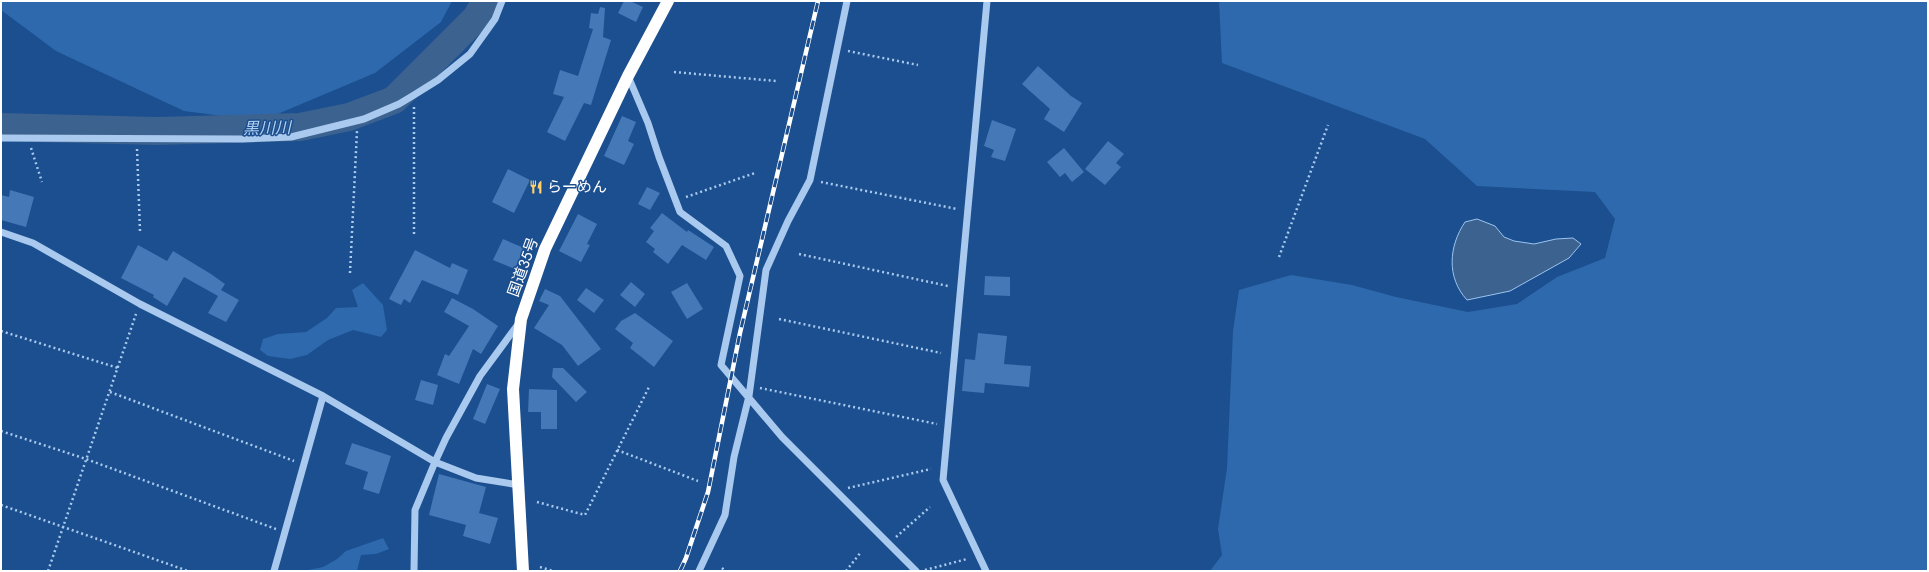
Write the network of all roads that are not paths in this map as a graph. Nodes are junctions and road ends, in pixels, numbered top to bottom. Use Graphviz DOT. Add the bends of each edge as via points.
graph roads {
  1 [pos="502,1"];
  2 [pos="668,1"];
  3 [pos="847,1"];
  4 [pos="987,1"];
  5 [pos="628,76"];
  6 [pos="1,138"];
  7 [pos="1,232"];
  8 [pos="521,319"];
  9 [pos="323,396"];
  10 [pos="749,396"];
  11 [pos="435,462"];
  12 [pos="519,485"];
  13 [pos="274,571"];
  14 [pos="414,571"];
  15 [pos="523,571"];
  16 [pos="699,571"];
  17 [pos="916,571"];
  18 [pos="986,571"];
  1 -- 6 [label="street" via="495,19 470,54 438,80 399,104 357,120 291,137"];
  2 -- 5 [label="highway, 国道35号"];
  3 -- 10 [label="street" via="810,180 766,270"];
  4 -- 18 [label="street" via="943,480"];
  5 -- 8 [label="highway, 国道35号" via="545,249"];
  5 -- 10 [label="street" via="680,212 726,246 740,276 721,365"];
  7 -- 9 [label="street" via="33,243 140,304"];
  8 -- 11 [label="street" via="480,376"];
  8 -- 12 [label="highway, 国道35号" via="513,389"];
  9 -- 11 [label="street"];
  9 -- 13 [label="street"];
  10 -- 16 [label="street" via="734,457 724,515"];
  10 -- 17 [label="street" via="782,437"];
  11 -- 12 [label="street" via="476,478"];
  11 -- 14 [label="street" via="415,510"];
  12 -- 15 [label="highway, 国道35号"];
}
